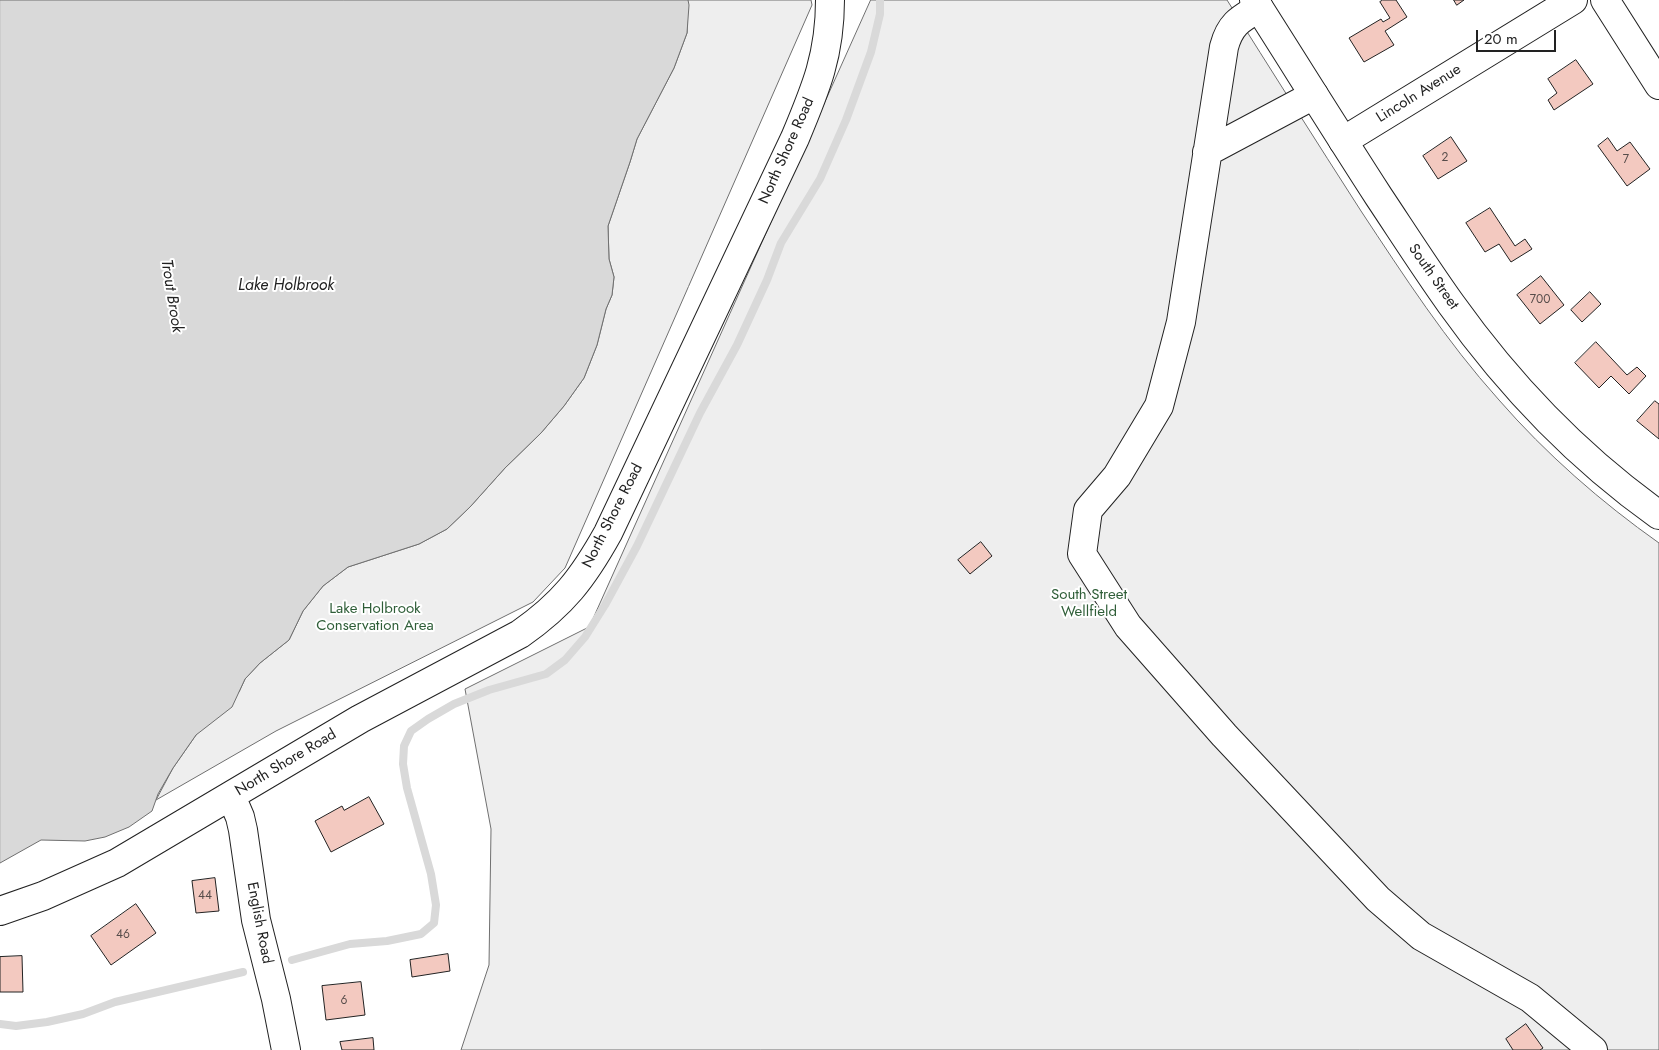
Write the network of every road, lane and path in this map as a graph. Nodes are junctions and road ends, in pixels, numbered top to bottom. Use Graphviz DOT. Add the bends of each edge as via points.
graph roads {
  1 [pos="830,0"];
  2 [pos="1572,0"];
  3 [pos="1605,0"];
  4 [pos="1256,4"];
  5 [pos="1659,85"];
  6 [pos="1314,95"];
  7 [pos="1343,141"];
  8 [pos="1206,152"];
  9 [pos="1659,516"];
  10 [pos="230,796"];
  11 [pos="0,911"];
  12 [pos="286,1050"];
  13 [pos="1593,1050"];
  1 -- 10 [label="street, North Shore Road" via="824,60 795,138 608,532 577,584 550,612 520,634 360,719"];
  2 -- 7 [label="street, Lincoln Avenue"];
  3 -- 5 [label="street"];
  4 -- 6 [label="street, South Street"];
  4 -- 8 [label="street" via="1236,21 1227,34"];
  6 -- 7 [label="street, South Street"];
  6 -- 8 [label="street"];
  7 -- 9 [label="street, South Street" via="1451,304 1504,372 1588,457"];
  8 -- 13 [label="street" via="1181,322 1158,406 1118,476 1088,510 1082,554 1128,626 1224,735 1378,899 1421,936 1530,998"];
  10 -- 11 [label="street, North Shore Road" via="117,863"];
  10 -- 12 [label="street, English Road" via="243,830 256,920"];
}
